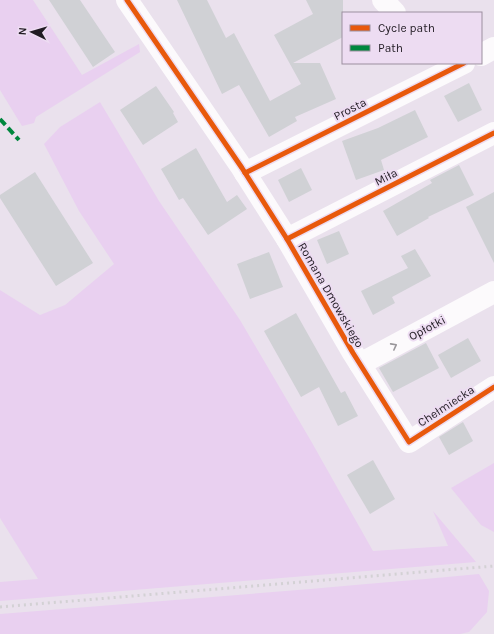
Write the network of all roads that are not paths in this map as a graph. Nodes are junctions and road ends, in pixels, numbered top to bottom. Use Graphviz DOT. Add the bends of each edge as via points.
graph roads {
  1 [pos="127,0"];
  2 [pos="383,0"];
  3 [pos="394,12"];
  4 [pos="494,48"];
  5 [pos="482,54"];
  6 [pos="454,65"];
  7 [pos="494,133"];
  8 [pos="245,173"];
  9 [pos="287,239"];
  10 [pos="494,292"];
  11 [pos="360,364"];
  12 [pos="494,387"];
  13 [pos="409,442"];
  1 -- 8 [label="street, Romana Dmowskiego"];
  2 -- 3 [label="street"];
  4 -- 5 [label="street"];
  6 -- 8 [label="street, Prosta"];
  7 -- 9 [label="street, Miła"];
  8 -- 9 [label="street, Romana Dmowskiego"];
  9 -- 11 [label="street, Romana Dmowskiego"];
  11 -- 10 [label="street, Opłotki, one-way"];
  11 -- 13 [label="street, Romana Dmowskiego"];
  12 -- 13 [label="street, Chełmiecka"];
}
